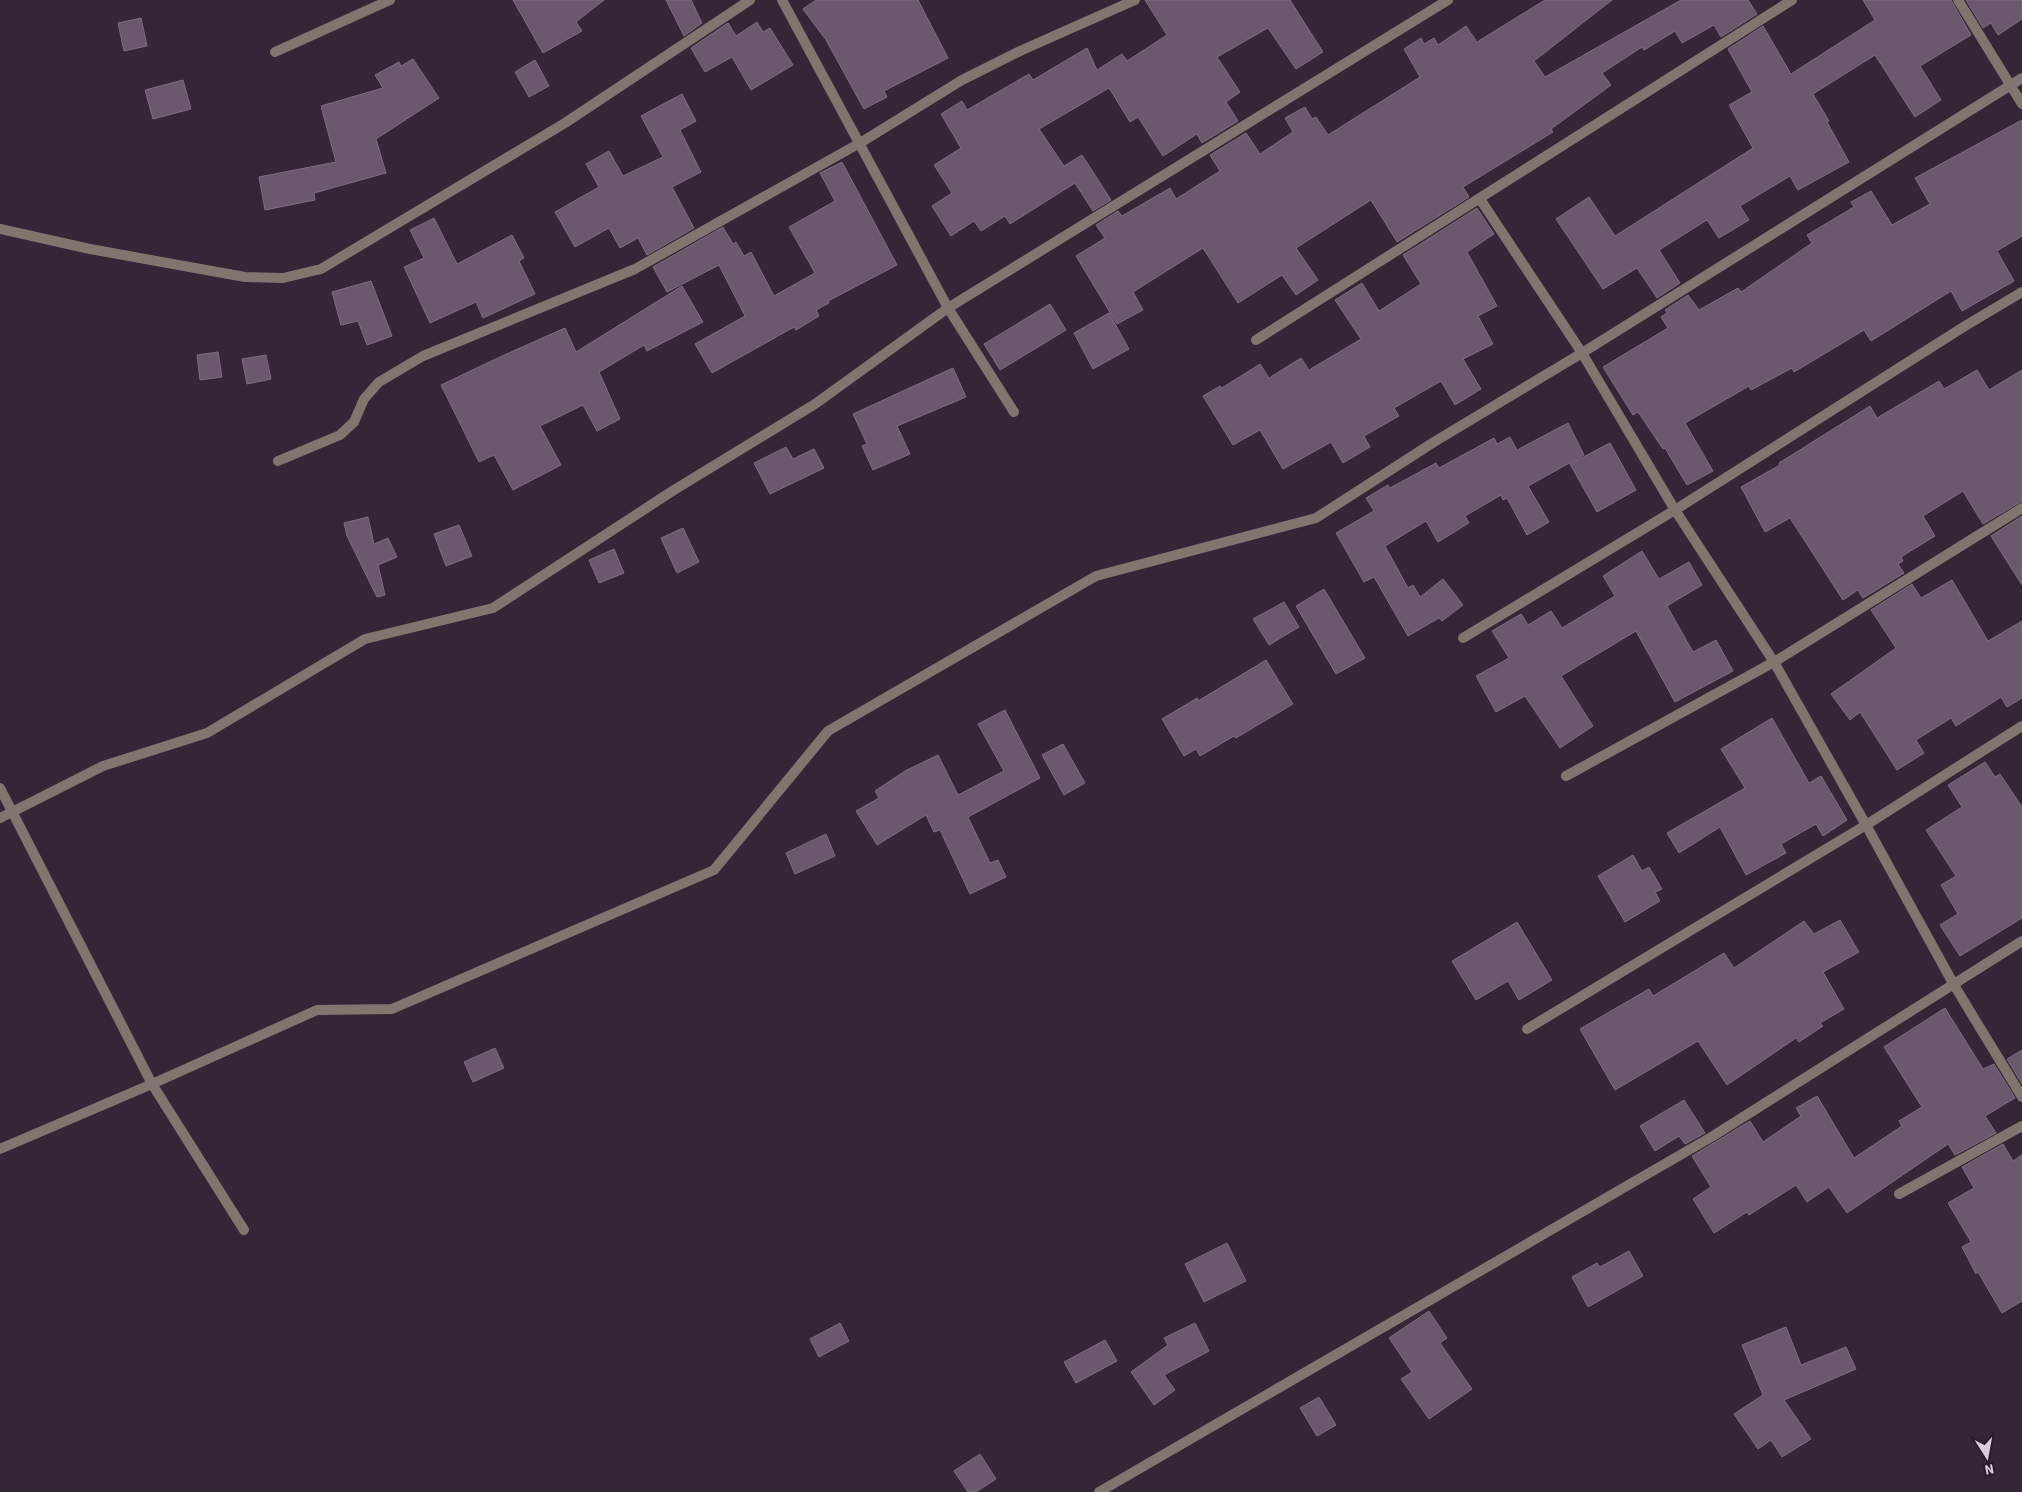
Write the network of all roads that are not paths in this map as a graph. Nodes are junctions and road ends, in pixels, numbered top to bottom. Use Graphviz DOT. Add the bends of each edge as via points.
graph roads {
  1 [pos="390,0"];
  2 [pos="750,0"];
  3 [pos="782,0"];
  4 [pos="1135,0"];
  5 [pos="1448,0"];
  6 [pos="1792,0"];
  7 [pos="1958,0"];
  8 [pos="275,52"];
  9 [pos="2022,78"];
  10 [pos="2011,85"];
  11 [pos="2022,104"];
  12 [pos="860,143"];
  13 [pos="1480,199"];
  14 [pos="0,229"];
  15 [pos="2022,292"];
  16 [pos="948,308"];
  17 [pos="1256,340"];
  18 [pos="1582,353"];
  19 [pos="1014,412"];
  20 [pos="278,461"];
  21 [pos="2022,508"];
  22 [pos="1676,510"];
  23 [pos="1464,638"];
  24 [pos="1774,662"];
  25 [pos="2022,726"];
  26 [pos="1566,776"];
  27 [pos="0,788"];
  28 [pos="12,812"];
  29 [pos="0,818"];
  30 [pos="1866,825"];
  31 [pos="2022,941"];
  32 [pos="1954,985"];
  33 [pos="1527,1029"];
  34 [pos="152,1084"];
  35 [pos="2022,1097"];
  36 [pos="2022,1126"];
  37 [pos="0,1149"];
  38 [pos="1899,1194"];
  39 [pos="244,1230"];
  40 [pos="1100,1492"];
  1 -- 8 [label="street"];
  2 -- 14 [label="street" via="565,123 322,269 283,278 245,277"];
  3 -- 12 [label="street"];
  4 -- 12 [label="street" via="962,80"];
  5 -- 16 [label="street"];
  6 -- 13 [label="street"];
  7 -- 10 [label="street"];
  9 -- 10 [label="street"];
  10 -- 11 [label="street"];
  10 -- 18 [label="street"];
  12 -- 16 [label="street"];
  12 -- 20 [label="street" via="635,269 423,356 379,382 364,399 354,422 340,435"];
  13 -- 17 [label="street"];
  13 -- 18 [label="street"];
  15 -- 22 [label="street"];
  16 -- 19 [label="street"];
  16 -- 28 [label="street" via="815,404 674,490 494,608 366,639 207,733 103,766"];
  18 -- 22 [label="street"];
  18 -- 34 [label="street" via="1316,518 1096,576 828,731 714,870 392,1009 317,1010"];
  21 -- 24 [label="street"];
  22 -- 23 [label="street"];
  22 -- 24 [label="street"];
  24 -- 26 [label="street"];
  24 -- 30 [label="street"];
  25 -- 30 [label="street"];
  27 -- 28 [label="street"];
  28 -- 29 [label="street"];
  28 -- 34 [label="street"];
  30 -- 32 [label="street"];
  30 -- 33 [label="street"];
  31 -- 32 [label="street"];
  32 -- 35 [label="street"];
  32 -- 40 [label="street" via="1713,1136"];
  34 -- 37 [label="street"];
  34 -- 39 [label="street"];
  36 -- 38 [label="street"];
}
